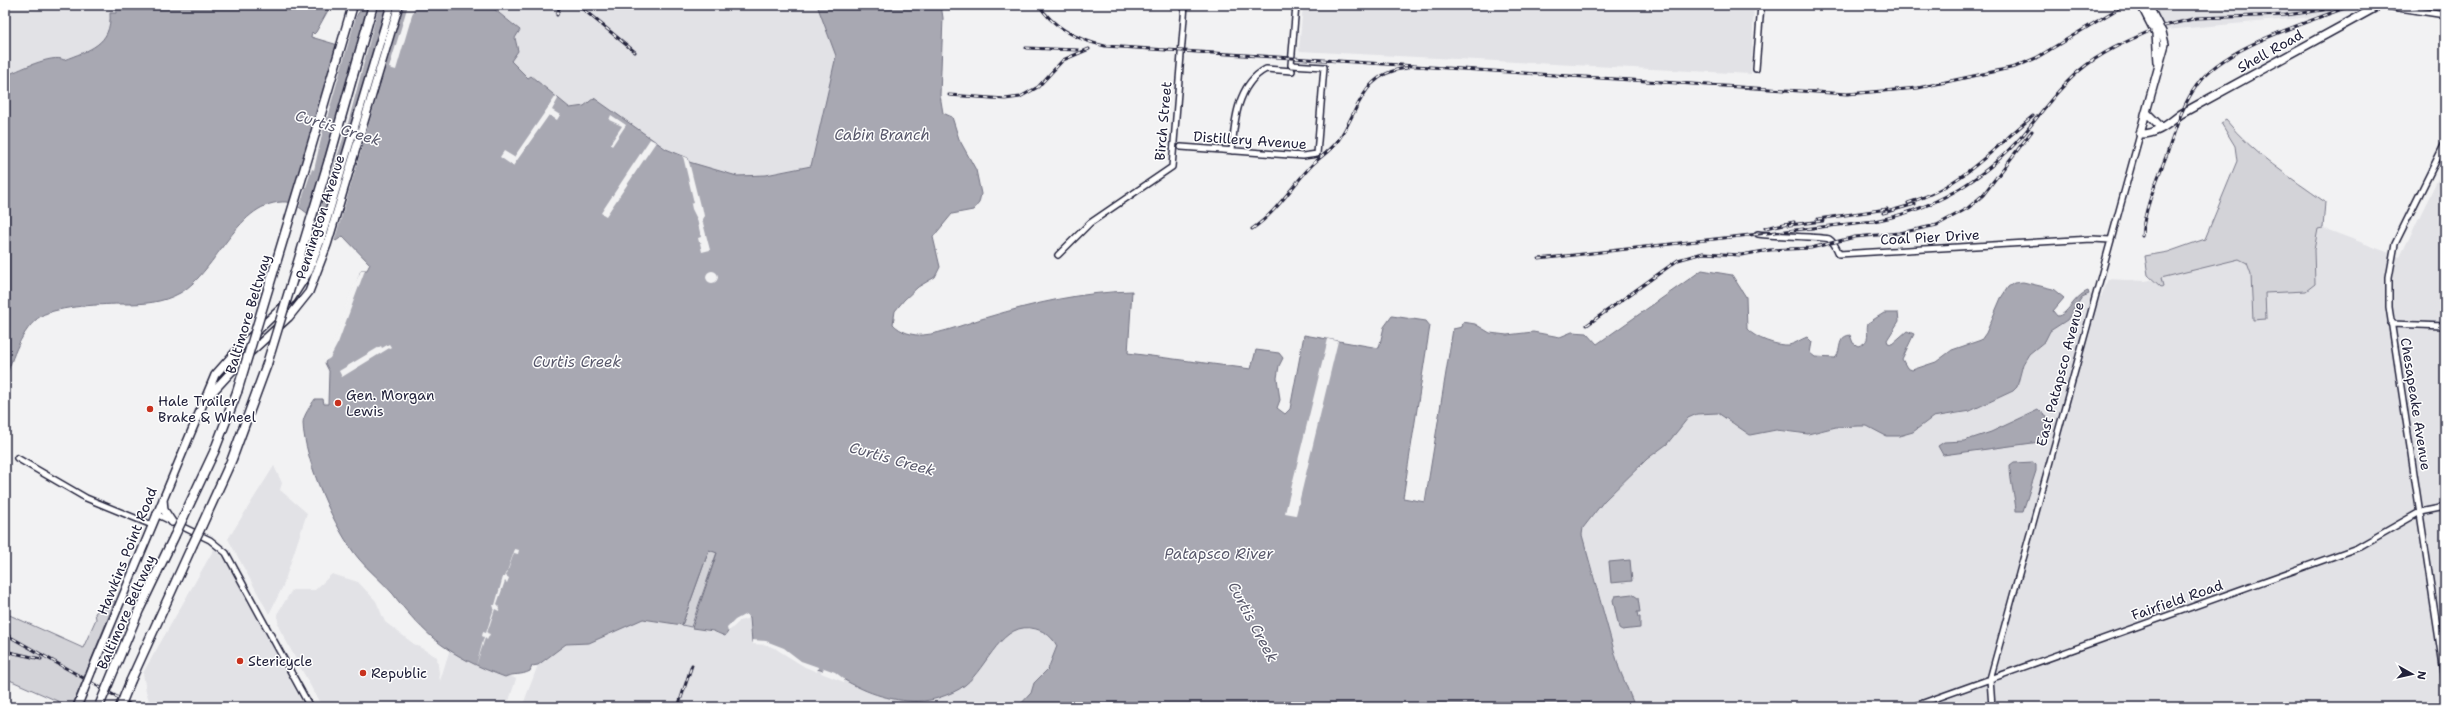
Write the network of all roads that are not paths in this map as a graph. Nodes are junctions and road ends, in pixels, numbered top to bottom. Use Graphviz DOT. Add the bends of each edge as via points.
graph roads {
  1 [pos="353,5"];
  2 [pos="373,5"];
  3 [pos="392,5"];
  4 [pos="399,5"];
  5 [pos="1186,5"];
  6 [pos="1296,5"];
  7 [pos="1761,5"];
  8 [pos="2141,5"];
  9 [pos="2148,5"];
  10 [pos="2380,5"];
  11 [pos="2445,15"];
  12 [pos="1756,69"];
  13 [pos="1292,71"];
  14 [pos="2156,76"];
  15 [pos="2146,112"];
  16 [pos="2173,120"];
  17 [pos="2160,126"];
  18 [pos="2141,132"];
  19 [pos="2445,143"];
  20 [pos="1181,147"];
  21 [pos="1232,151"];
  22 [pos="1758,234"];
  23 [pos="2111,240"];
  24 [pos="1058,255"];
  25 [pos="2391,324"];
  26 [pos="2445,326"];
  27 [pos="202,404"];
  28 [pos="17,458"];
  29 [pos="163,497"];
  30 [pos="2445,507"];
  31 [pos="2420,512"];
  32 [pos="156,514"];
  33 [pos="172,522"];
  34 [pos="152,525"];
  35 [pos="1990,679"];
  36 [pos="2445,680"];
  37 [pos="99,705"];
  38 [pos="77,707"];
  39 [pos="120,707"];
  40 [pos="310,707"];
  41 [pos="1912,707"];
  42 [pos="1992,707"];
  1 -- 37 [label="highway, Baltimore Beltway, bridge" via="237,392 214,452 139,610"];
  2 -- 39 [label="highway, bridge" via="360,57 267,364 232,459"];
  3 -- 27 [label="main road, Pennington Avenue" via="320,242 300,286 282,308 227,360 215,375"];
  4 -- 27 [label="main road, Pennington Avenue" via="328,244 308,292 289,317 239,363"];
  5 -- 24 [label="street, Birch Street" via="1172,168 1090,223"];
  6 -- 21 [label="street, Distillery Avenue" via="1291,65 1324,67 1317,154 1303,156"];
  7 -- 12 [label="street"];
  8 -- 14 [label="main road, East Patapsco Avenue" via="2157,40 2159,55"];
  9 -- 14 [label="main road, East Patapsco Avenue" via="2164,38 2163,55"];
  10 -- 11 [label="street"];
  10 -- 16 [label="main road, Shell Road"];
  13 -- 21 [label="street" via="1266,69 1245,91 1236,112"];
  14 -- 15 [label="main road, East Patapsco Avenue"];
  15 -- 17 [label="main road"];
  15 -- 18 [label="main road, East Patapsco Avenue"];
  16 -- 17 [label="main road, Shell Road"];
  16 -- 18 [label="main road, Shell Road" via="2159,130"];
  17 -- 18 [label="main road, Shell Road"];
  18 -- 23 [label="street, East Patapsco Avenue"];
  19 -- 25 [label="street, Chesapeake Avenue" via="2395,244 2389,278"];
  20 -- 21 [label="street, Distillery Avenue"];
  22 -- 23 [label="street, Coal Pier Drive" via="1786,238 1826,238 1840,254"];
  23 -- 35 [label="street, East Patapsco Avenue"];
  25 -- 26 [label="street"];
  25 -- 31 [label="street, Chesapeake Avenue"];
  27 -- 29 [label="main road, Hawkins Point Road"];
  28 -- 34 [label="street" via="86,498"];
  29 -- 32 [label="main road, Hawkins Point Road"];
  29 -- 33 [label="main road" via="164,510"];
  30 -- 31 [label="street, Fairfield Road"];
  31 -- 35 [label="street, Fairfield Road" via="2357,548"];
  31 -- 36 [label="street, Chesapeake Avenue"];
  32 -- 33 [label="street"];
  32 -- 34 [label="main road, Hawkins Point Road"];
  33 -- 40 [label="street" via="219,546 231,560"];
  34 -- 38 [label="main road, Hawkins Point Road, bridge"];
  35 -- 41 [label="street, Fairfield Road"];
  35 -- 42 [label="street, East Patapsco Avenue"];
}
